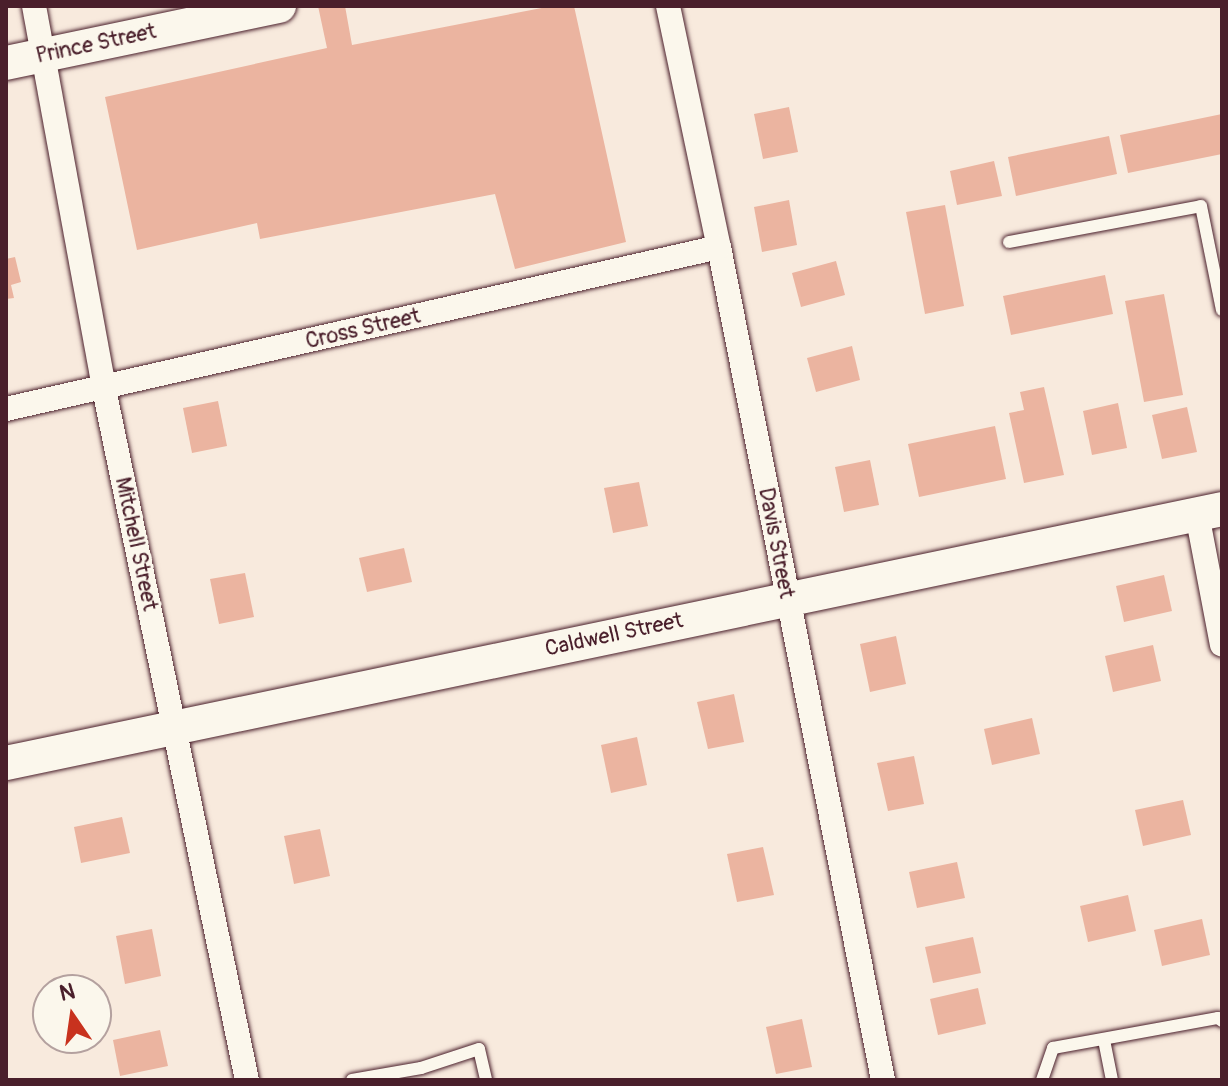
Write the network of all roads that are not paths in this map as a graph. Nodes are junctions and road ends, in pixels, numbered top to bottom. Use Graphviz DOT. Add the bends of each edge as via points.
graph roads {
  1 [pos="34,6"];
  2 [pos="279,6"];
  3 [pos="668,6"];
  4 [pos="44,55"];
  5 [pos="6,63"];
  6 [pos="1009,242"];
  7 [pos="719,247"];
  8 [pos="1222,310"];
  9 [pos="104,389"];
  10 [pos="6,409"];
  11 [pos="1209,512"];
  12 [pos="787,599"];
  13 [pos="1222,645"];
  14 [pos="174,728"];
  15 [pos="6,763"];
  16 [pos="1222,1021"];
  17 [pos="1104,1040"];
  18 [pos="422,1074"];
  19 [pos="252,1079"];
  20 [pos="352,1080"];
  21 [pos="486,1080"];
  22 [pos="883,1080"];
  23 [pos="1042,1080"];
  24 [pos="1112,1080"];
  1 -- 4 [label="street, Mitchell Street"];
  2 -- 4 [label="main road, Prince Street"];
  3 -- 7 [label="street, Davis Street"];
  4 -- 5 [label="main road, Prince Street"];
  4 -- 9 [label="street, Mitchell Street"];
  6 -- 8 [label="lane" via="1201,206"];
  7 -- 9 [label="street, Cross Street"];
  7 -- 12 [label="street, Davis Street"];
  9 -- 10 [label="street, Cross Street"];
  9 -- 14 [label="street, Mitchell Street"];
  11 -- 12 [label="main road, Caldwell Street"];
  11 -- 13 [label="street"];
  12 -- 14 [label="main road, Caldwell Street"];
  12 -- 22 [label="street, Davis Street"];
  14 -- 15 [label="main road, Caldwell Street"];
  14 -- 19 [label="street, Mitchell Street"];
  16 -- 17 [label="lane"];
  17 -- 23 [label="lane" via="1053,1048"];
  17 -- 24 [label="lane"];
  18 -- 20 [label="lane"];
  18 -- 21 [label="lane" via="479,1049"];
}
